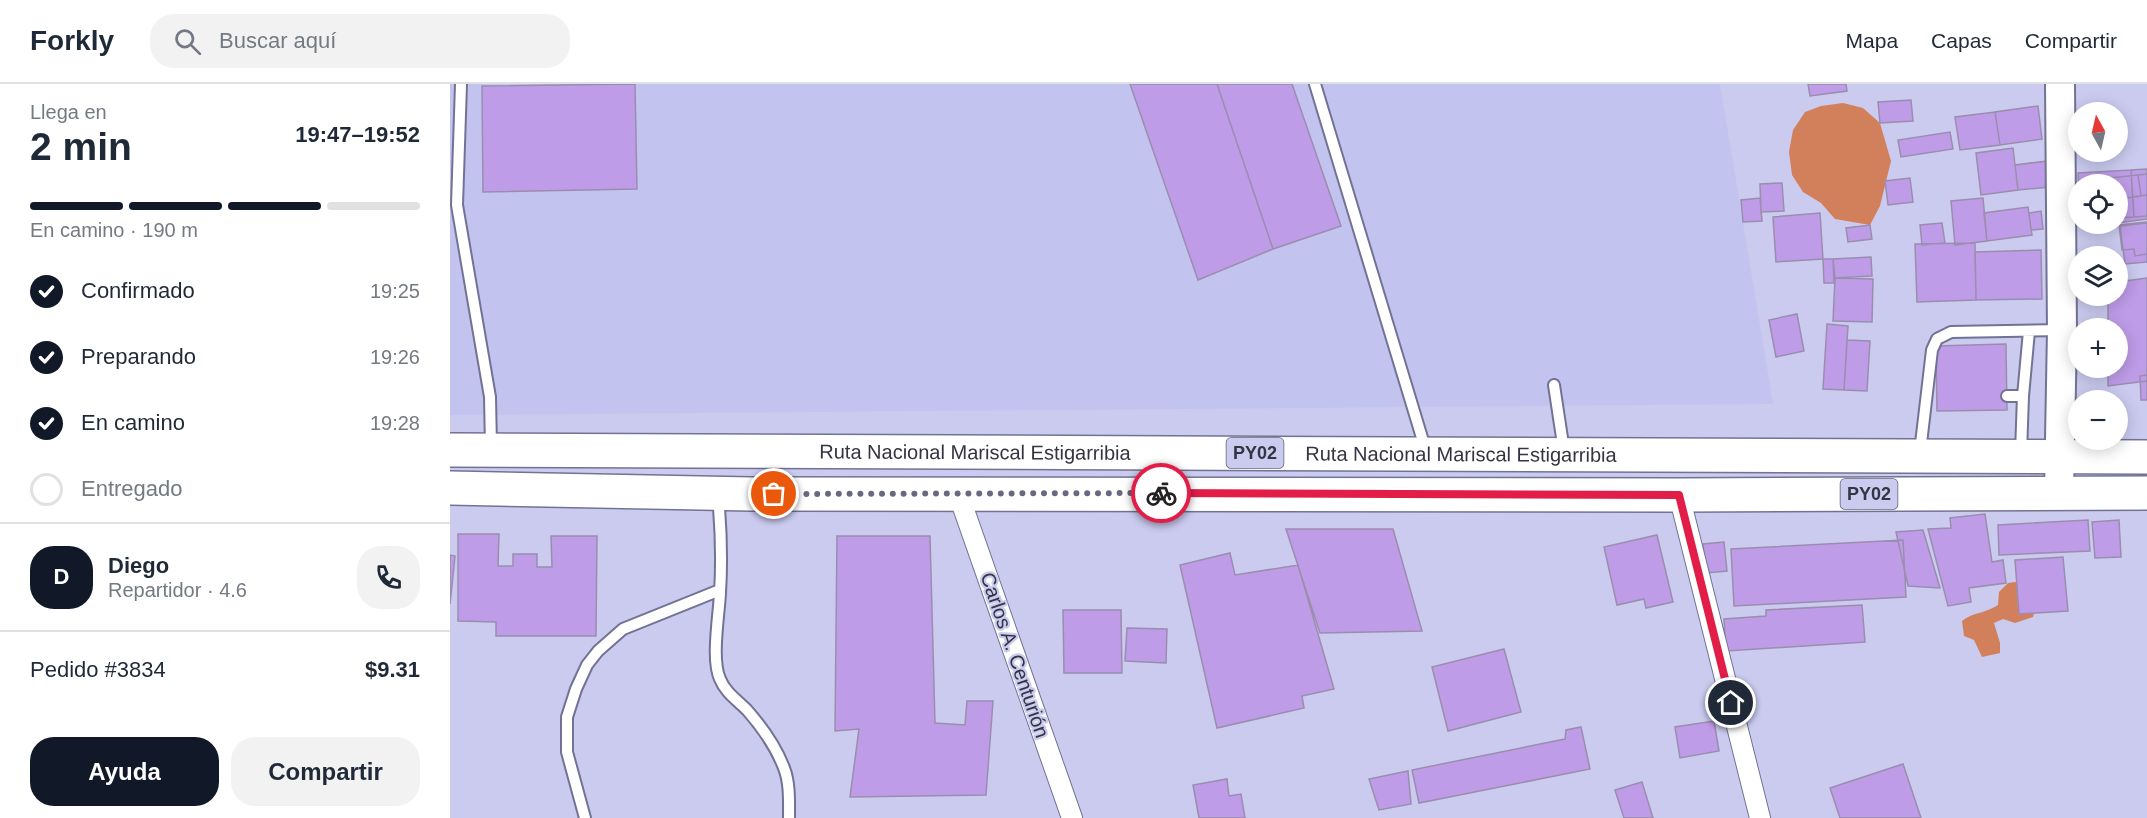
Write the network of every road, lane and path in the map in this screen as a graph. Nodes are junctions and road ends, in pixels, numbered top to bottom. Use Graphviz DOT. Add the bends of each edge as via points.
graph roads {
  1 [pos="461,84"];
  2 [pos="1315,84"];
  3 [pos="2060,84"];
  4 [pos="2062,330"];
  5 [pos="2030,331"];
  6 [pos="1554,385"];
  7 [pos="2007,396"];
  8 [pos="2023,396"];
  9 [pos="450,450"];
  10 [pos="491,450"];
  11 [pos="1426,454"];
  12 [pos="1565,455"];
  13 [pos="1920,456"];
  14 [pos="2021,456"];
  15 [pos="2060,456"];
  16 [pos="2147,457"];
  17 [pos="450,488"];
  18 [pos="718,493"];
  19 [pos="958,493"];
  20 [pos="2059,493"];
  21 [pos="2147,493"];
  22 [pos="1679,495"];
  23 [pos="720,590"];
  24 [pos="585,818"];
  25 [pos="789,818"];
  26 [pos="1072,818"];
  27 [pos="1760,818"];
  1 -- 10 [label="lane" via="458,205 490,397"];
  2 -- 11 [label="lane"];
  3 -- 4 [label="main road"];
  4 -- 5 [label="lane"];
  4 -- 15 [label="main road"];
  5 -- 8 [label="lane"];
  5 -- 13 [label="lane" via="1951,332 1937,339 1932,350 1932,395"];
  6 -- 12 [label="lane"];
  7 -- 8 [label="lane"];
  8 -- 14 [label="lane"];
  9 -- 10 [label="highway, Ruta Nacional Mariscal Estigarribia / PY02"];
  10 -- 11 [label="highway, Ruta Nacional Mariscal Estigarribia / PY02"];
  11 -- 12 [label="highway, Ruta Nacional Mariscal Estigarribia / PY02"];
  12 -- 13 [label="highway, Ruta Nacional Mariscal Estigarribia / PY02"];
  13 -- 14 [label="highway, Ruta Nacional Mariscal Estigarribia / PY02"];
  14 -- 15 [label="highway, Ruta Nacional Mariscal Estigarribia / PY02"];
  15 -- 16 [label="highway, Ruta Nacional Mariscal Estigarribia / PY02"];
  15 -- 20 [label="main road"];
  17 -- 18 [label="highway, Ruta Nacional Mariscal Estigarribia / PY02"];
  18 -- 19 [label="highway, Ruta Nacional Mariscal Estigarribia / PY02"];
  18 -- 23 [label="lane"];
  19 -- 22 [label="highway, Ruta Nacional Mariscal Estigarribia / PY02"];
  19 -- 26 [label="street, Carlos A. Centurión"];
  20 -- 21 [label="highway, Ruta Nacional Mariscal Estigarribia / PY02"];
  20 -- 22 [label="highway, Ruta Nacional Mariscal Estigarribia / PY02"];
  22 -- 27 [label="street"];
  23 -- 24 [label="lane" via="623,629 587,665 567,717 567,752"];
  23 -- 25 [label="lane" via="716,656 719,679 766,735 785,769"];
}
